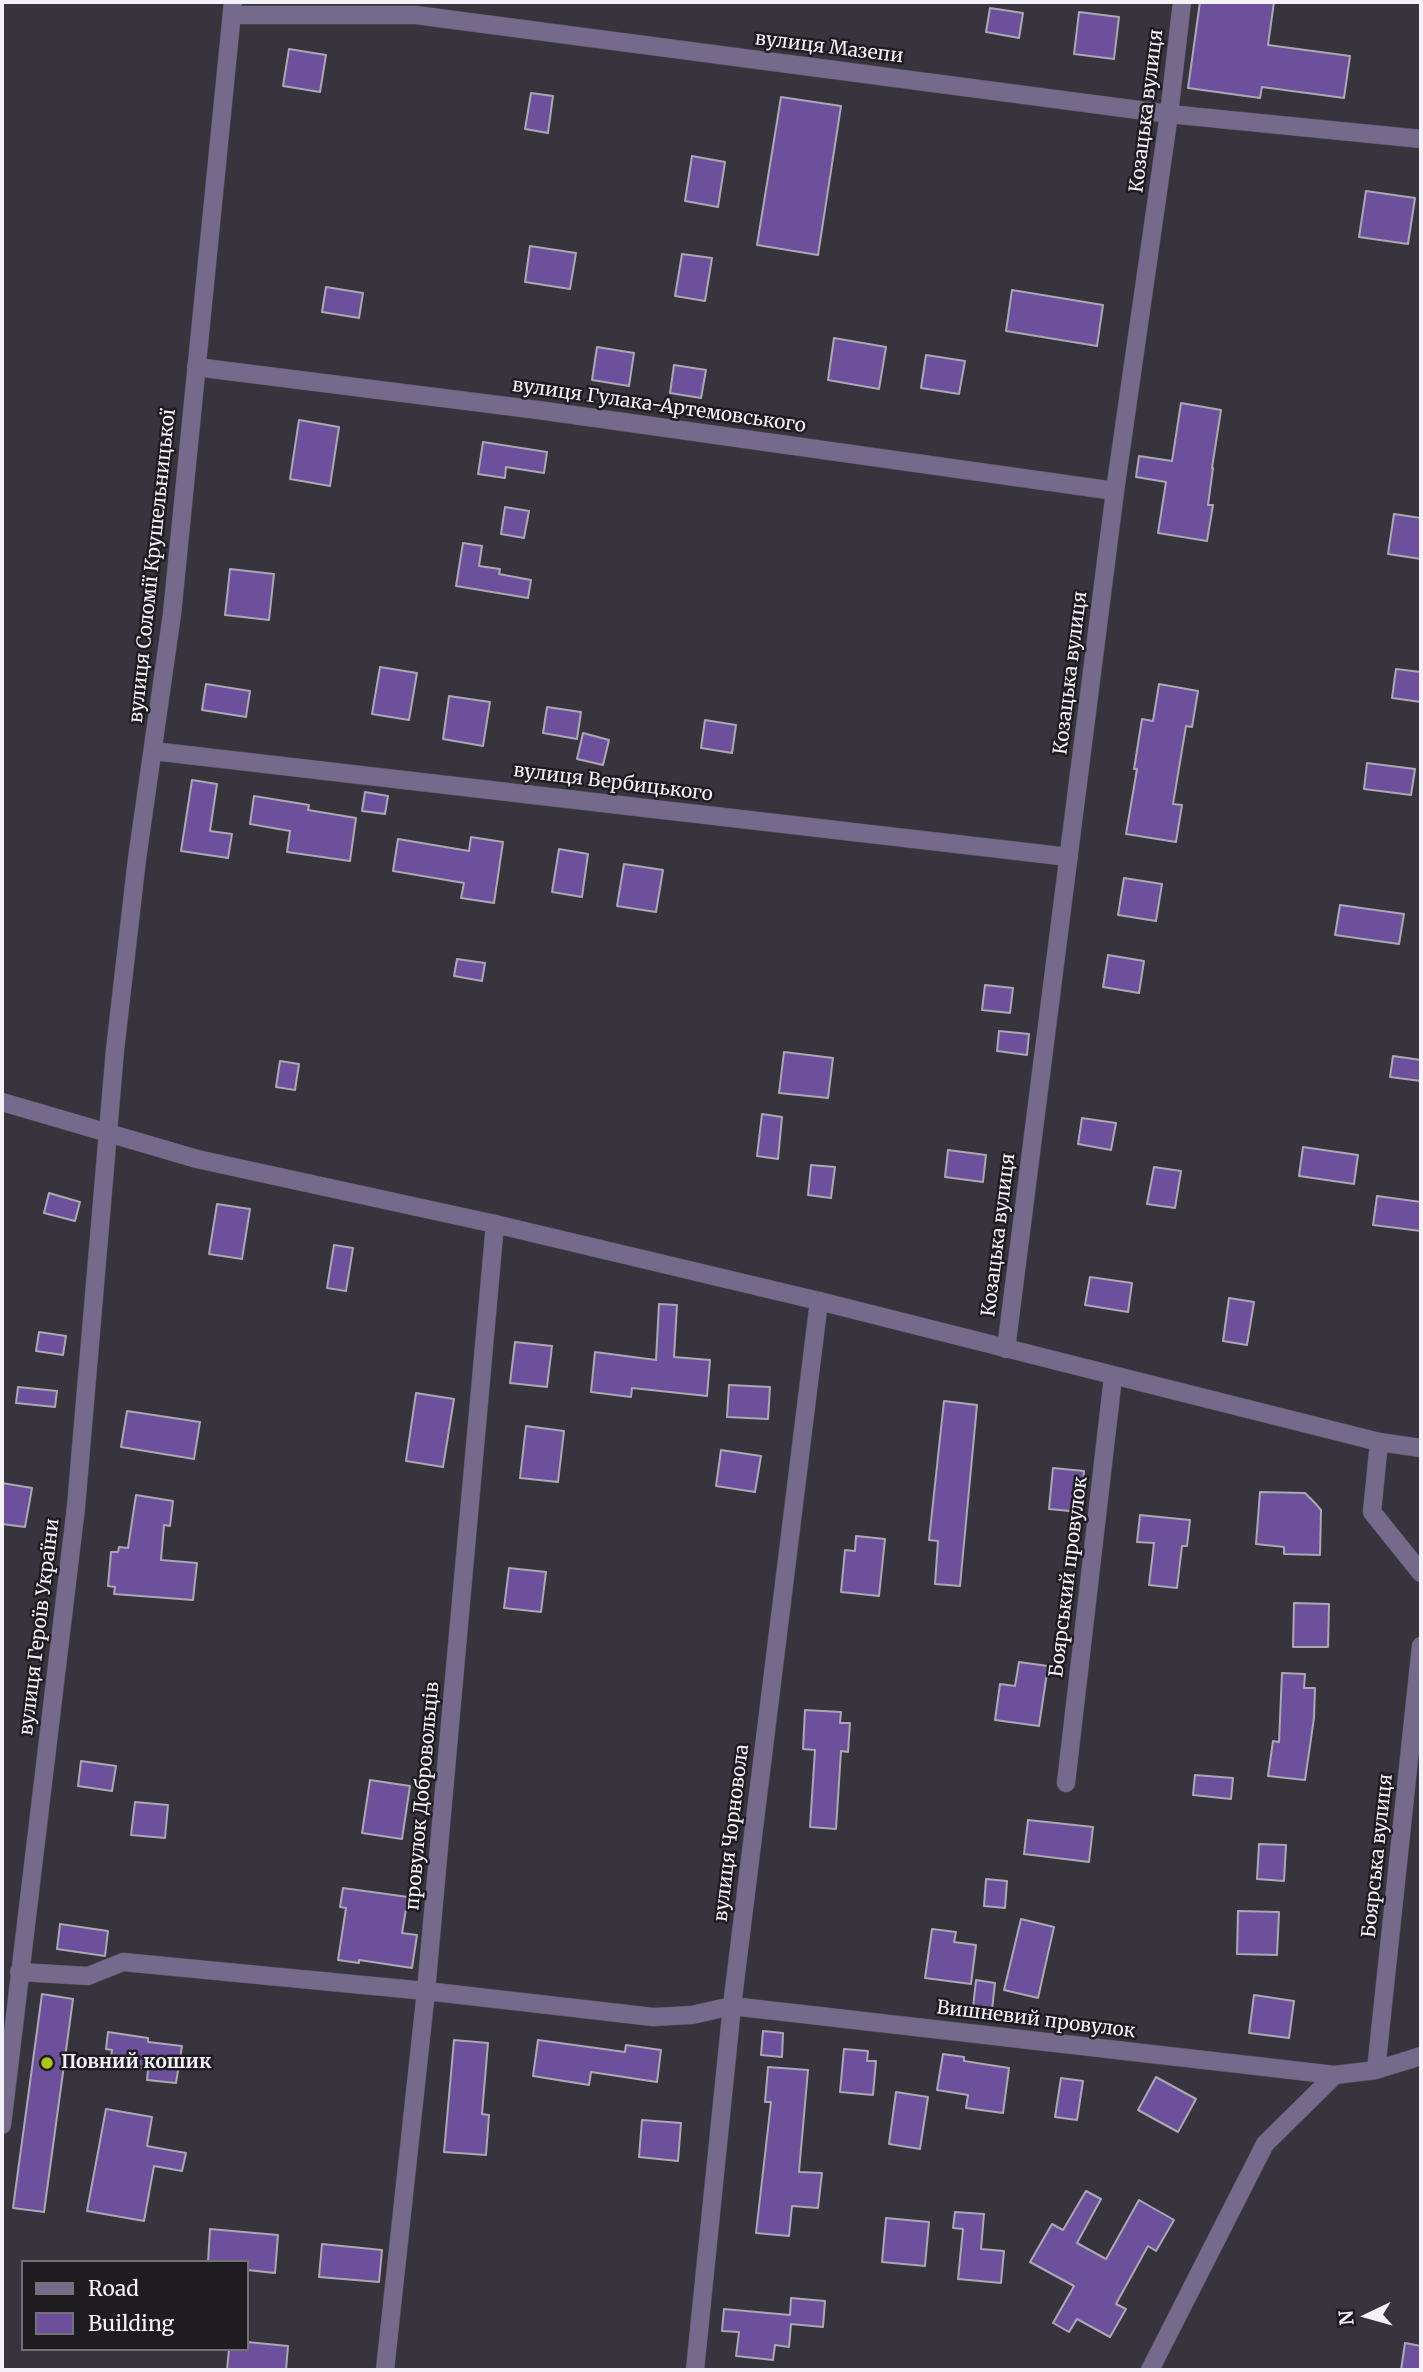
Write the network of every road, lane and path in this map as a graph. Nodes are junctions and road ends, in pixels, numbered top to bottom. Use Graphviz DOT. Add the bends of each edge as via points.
graph roads {
  1 [pos="1182,2"];
  2 [pos="232,8"];
  3 [pos="1169,114"];
  4 [pos="1421,139"];
  5 [pos="196,368"];
  6 [pos="1115,491"];
  7 [pos="153,751"];
  8 [pos="1069,858"];
  9 [pos="2,1102"];
  10 [pos="109,1134"];
  11 [pos="495,1224"];
  12 [pos="819,1301"];
  13 [pos="1006,1349"];
  14 [pos="1113,1377"];
  15 [pos="1379,1442"];
  16 [pos="1421,1448"];
  17 [pos="1421,1573"];
  18 [pos="1421,1646"];
  19 [pos="1066,1783"];
  20 [pos="19,1972"];
  21 [pos="426,1991"];
  22 [pos="732,2006"];
  23 [pos="1421,2056"];
  24 [pos="1376,2070"];
  25 [pos="1335,2075"];
  26 [pos="2,2125"];
  27 [pos="385,2370"];
  28 [pos="695,2370"];
  29 [pos="1150,2370"];
  1 -- 3 [label="street, Козацька вулиця"];
  2 -- 3 [label="street, вулиця Мазепи" via="416,15"];
  2 -- 5 [label="street, вулиця Соломії Крушельницької"];
  3 -- 4 [label="street, вулиця Мазепи"];
  3 -- 6 [label="street, Козацька вулиця"];
  5 -- 6 [label="street, вулиця Гулака-Артемовського" via="538,410"];
  5 -- 7 [label="street, вулиця Соломії Крушельницької" via="172,614"];
  6 -- 8 [label="street, Козацька вулиця"];
  7 -- 8 [label="street, вулиця Вербицького"];
  7 -- 10 [label="street, вулиця Соломії Крушельницької" via="115,1050"];
  8 -- 13 [label="street, Козацька вулиця"];
  9 -- 10 [label="street"];
  10 -- 11 [label="street" via="197,1159"];
  10 -- 20 [label="street, вулиця Героїв України" via="76,1507"];
  11 -- 12 [label="street"];
  11 -- 21 [label="street, провулок Добровольців"];
  12 -- 13 [label="street"];
  12 -- 22 [label="street, вулиця Чорновола"];
  13 -- 14 [label="street"];
  14 -- 15 [label="street"];
  14 -- 19 [label="street, Боярський провулок"];
  15 -- 16 [label="street"];
  15 -- 17 [label="street" via="1372,1512"];
  18 -- 24 [label="street, Боярська вулиця"];
  20 -- 21 [label="street, Вишневий провулок" via="88,1976 123,1962"];
  20 -- 26 [label="street, вулиця Героїв України"];
  21 -- 22 [label="street, Вишневий провулок" via="653,2018"];
  21 -- 27 [label="street, провулок Добровольців"];
  22 -- 25 [label="street, Вишневий провулок"];
  22 -- 28 [label="street, вулиця Чорновола"];
  23 -- 24 [label="street, Вишневий провулок"];
  24 -- 25 [label="street, Вишневий провулок"];
  25 -- 29 [label="street" via="1265,2144"];
}
